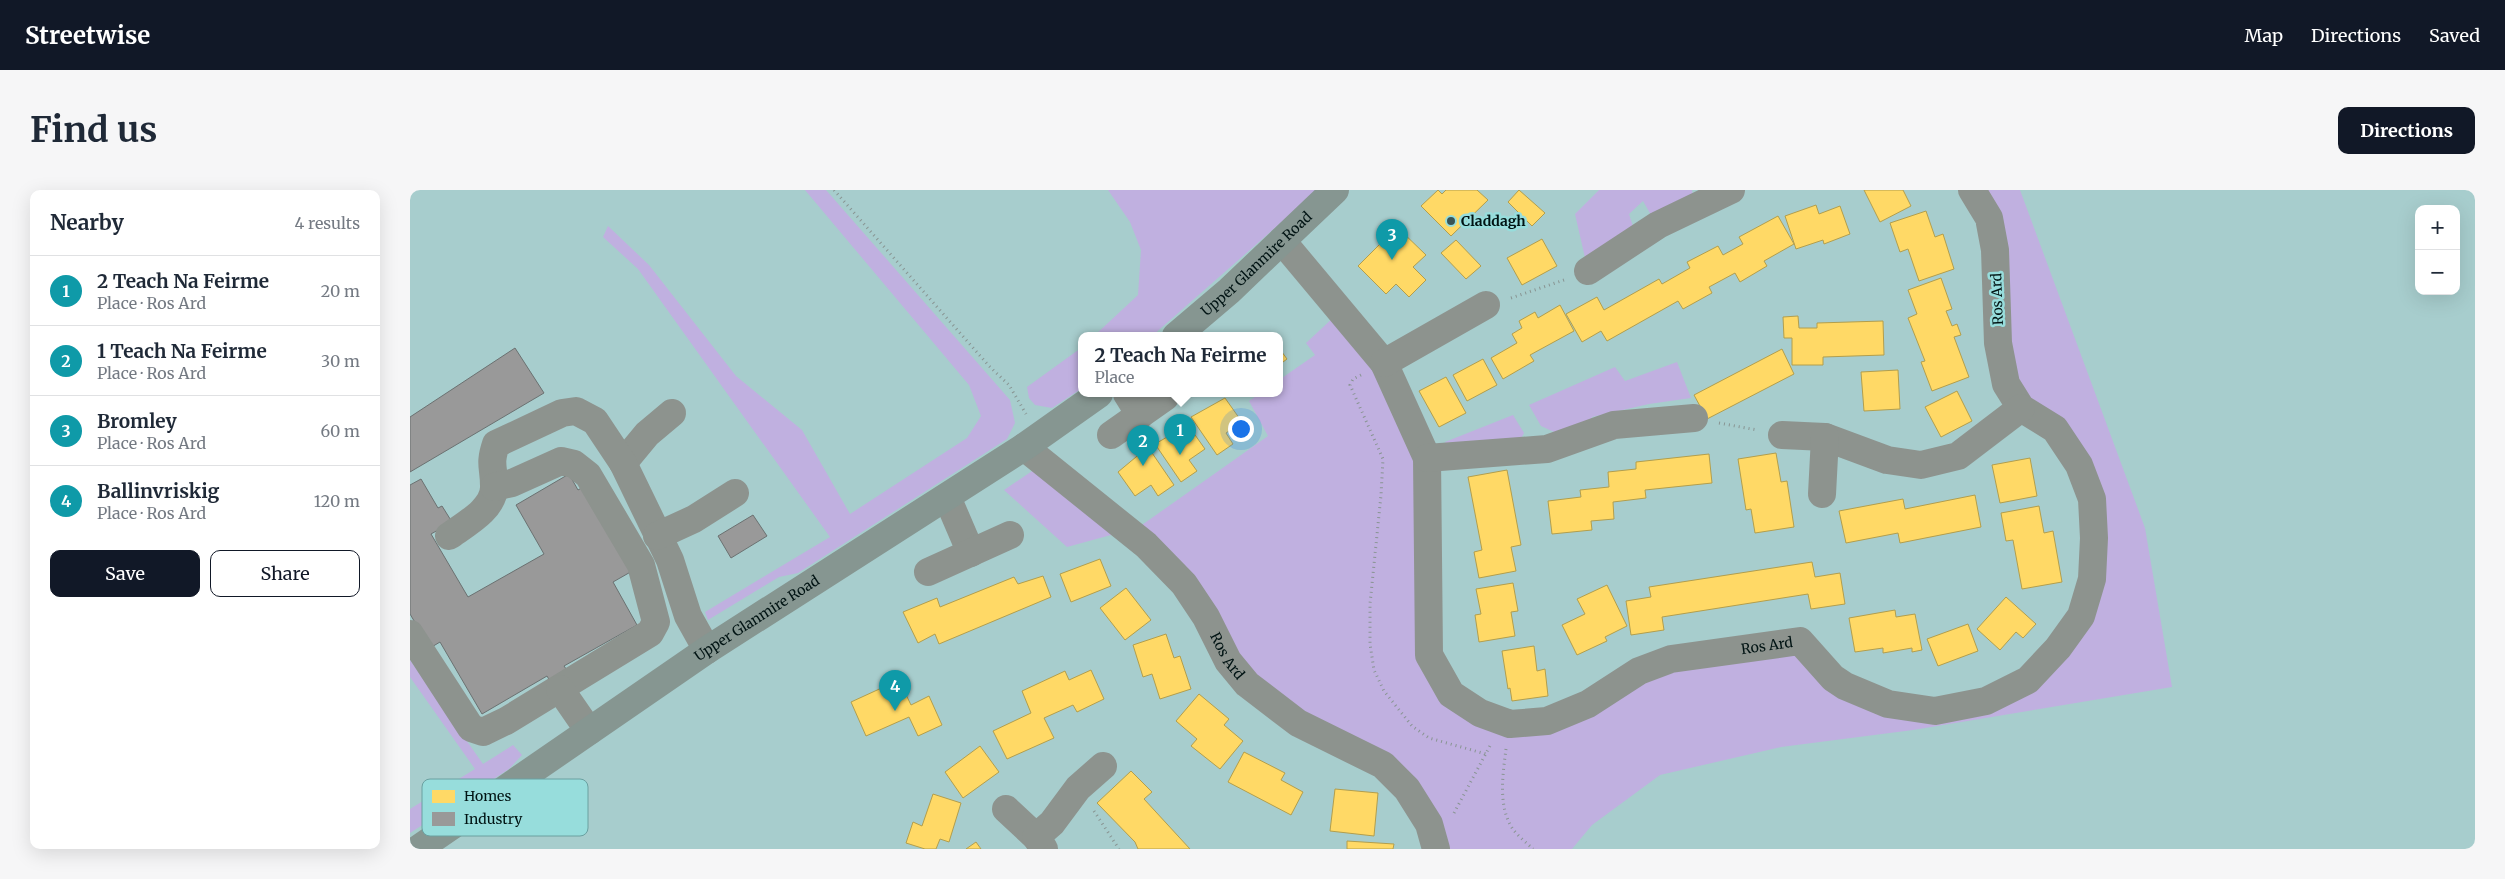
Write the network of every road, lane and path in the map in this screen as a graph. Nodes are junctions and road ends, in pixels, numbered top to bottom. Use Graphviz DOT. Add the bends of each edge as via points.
graph roads {
  1 [pos="834,190"];
  2 [pos="1335,190"];
  3 [pos="1731,190"];
  4 [pos="1972,190"];
  5 [pos="1282,241"];
  6 [pos="1588,271"];
  7 [pos="1486,306"];
  8 [pos="1180,332"];
  9 [pos="1384,363"];
  10 [pos="1095,397"];
  11 [pos="1165,397"];
  12 [pos="1018,399"];
  13 [pos="1134,404"];
  14 [pos="2021,408"];
  15 [pos="672,413"];
  16 [pos="1694,418"];
  17 [pos="1782,435"];
  18 [pos="1110,436"];
  19 [pos="1825,437"];
  20 [pos="1024,446"];
  21 [pos="1427,458"];
  22 [pos="623,462"];
  23 [pos="494,487"];
  24 [pos="735,493"];
  25 [pos="1822,494"];
  26 [pos="946,497"];
  27 [pos="1010,535"];
  28 [pos="448,536"];
  29 [pos="657,536"];
  30 [pos="971,553"];
  31 [pos="928,572"];
  32 [pos="410,634"];
  33 [pos="707,650"];
  34 [pos="560,688"];
  35 [pos="1507,723"];
  36 [pos="589,731"];
  37 [pos="1486,754"];
  38 [pos="1103,766"];
  39 [pos="519,779"];
  40 [pos="1078,788"];
  41 [pos="1006,809"];
  42 [pos="437,836"];
  43 [pos="1434,841"];
  44 [pos="1040,843"];
  45 [pos="418,849"];
  46 [pos="1119,849"];
  47 [pos="1533,849"];
  1 -- 12 [label="path"];
  2 -- 5 [label="main road, Upper Glanmire Road"];
  3 -- 6 [label="street" via="1658,226"];
  4 -- 14 [label="street, Ros Ard" via="1988,215 1994,250 1998,343 2006,384"];
  5 -- 8 [label="main road, Upper Glanmire Road"];
  5 -- 9 [label="street, Ros Ard"];
  6 -- 7 [label="path"];
  7 -- 9 [label="street"];
  9 -- 21 [label="street, Ros Ard"];
  9 -- 37 [label="path" via="1353,379 1350,385 1383,459 1370,604 1374,670 1384,691 1412,726 1429,738"];
  10 -- 20 [label="main road, Upper Glanmire Road"];
  11 -- 13 [label="street"];
  13 -- 18 [label="street"];
  14 -- 19 [label="street" via="1958,456 1921,465 1887,460"];
  14 -- 35 [label="street, Ros Ard" via="2055,429 2079,465 2092,499 2094,538 2092,579 2081,616 2058,648 2028,680 1986,701 1935,711 1888,704 1833,678 1800,641 1671,659 1640,671 1572,711 1548,720"];
  15 -- 22 [label="street" via="647,434"];
  16 -- 17 [label="path"];
  16 -- 21 [label="street" via="1614,425 1547,449"];
  17 -- 19 [label="street"];
  19 -- 25 [label="street"];
  20 -- 26 [label="main road, Upper Glanmire Road"];
  20 -- 43 [label="street, Ros Ard" via="1146,545 1184,584 1206,617 1228,662 1247,684 1298,723 1383,765 1407,789 1429,824"];
  21 -- 35 [label="street, Ros Ard" via="1429,654 1451,694 1480,713"];
  22 -- 23 [label="street" via="595,421 576,411 562,412 496,444 490,461"];
  22 -- 29 [label="street"];
  23 -- 28 [label="street" via="489,502 475,517"];
  23 -- 34 [label="street" via="512,483 560,461 574,464 588,475 641,566 654,606 656,622 650,633"];
  24 -- 29 [label="street" via="694,519"];
  26 -- 30 [label="street"];
  26 -- 33 [label="main road, Upper Glanmire Road"];
  27 -- 30 [label="street"];
  29 -- 33 [label="street" via="670,560 688,616"];
  30 -- 31 [label="street"];
  32 -- 34 [label="street" via="471,728 483,732"];
  33 -- 36 [label="main road, Upper Glanmire Road"];
  34 -- 36 [label="street"];
  35 -- 37 [label="path"];
  35 -- 47 [label="path" via="1504,806 1511,827"];
  36 -- 39 [label="main road, Upper Glanmire Road"];
  37 -- 43 [label="path" via="1445,829"];
  38 -- 40 [label="street"];
  40 -- 44 [label="street"];
  40 -- 46 [label="path"];
  41 -- 44 [label="street"];
  42 -- 45 [label="main road, Upper Glanmire Road"];
}
